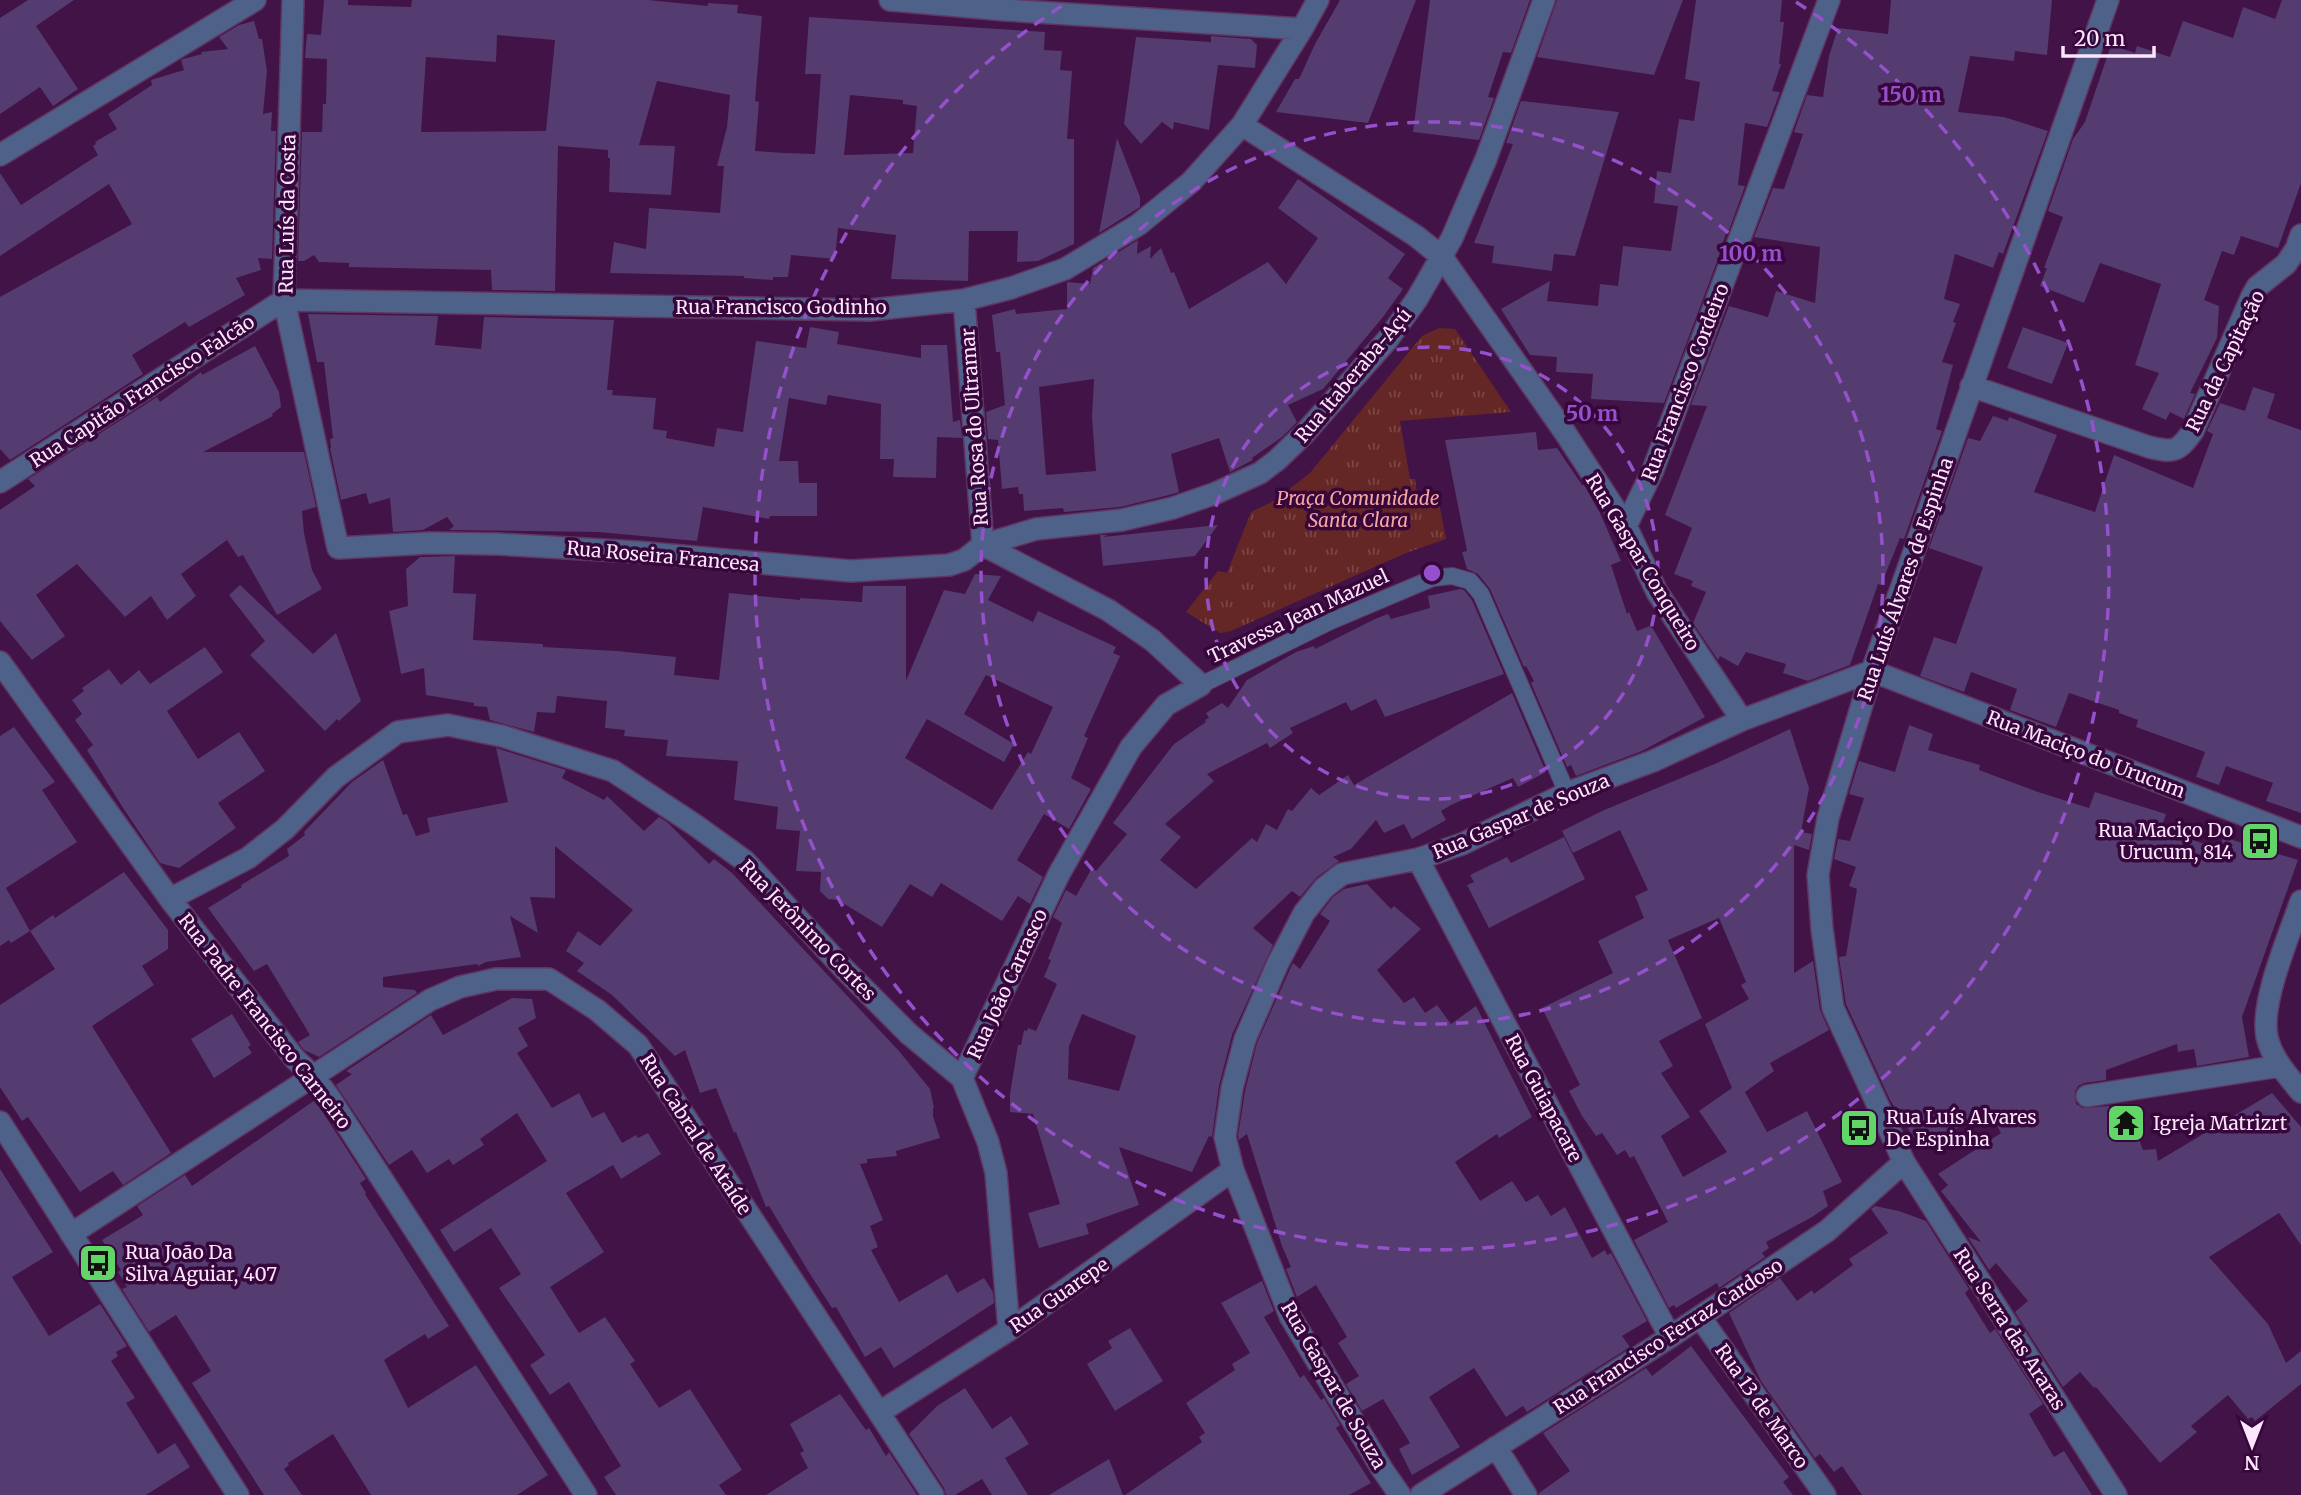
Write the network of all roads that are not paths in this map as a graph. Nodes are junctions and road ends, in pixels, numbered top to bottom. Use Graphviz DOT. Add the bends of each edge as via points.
graph roads {
  1 [pos="255,0"];
  2 [pos="293,0"];
  3 [pos="890,0"];
  4 [pos="1318,0"];
  5 [pos="1544,0"];
  6 [pos="1829,0"];
  7 [pos="2108,0"];
  8 [pos="1302,30"];
  9 [pos="1242,125"];
  10 [pos="0,155"];
  11 [pos="2301,235"];
  12 [pos="1442,257"];
  13 [pos="284,300"];
  14 [pos="964,300"];
  15 [pos="1972,386"];
  16 [pos="0,482"];
  17 [pos="1626,526"];
  18 [pos="983,545"];
  19 [pos="338,548"];
  20 [pos="0,662"];
  21 [pos="1872,671"];
  22 [pos="1201,685"];
  23 [pos="1742,720"];
  24 [pos="1567,793"];
  25 [pos="2301,837"];
  26 [pos="1418,859"];
  27 [pos="170,900"];
  28 [pos="2301,901"];
  29 [pos="2280,1066"];
  30 [pos="313,1076"];
  31 [pos="962,1078"];
  32 [pos="2301,1092"];
  33 [pos="2087,1096"];
  34 [pos="0,1122"];
  35 [pos="1904,1162"];
  36 [pos="1233,1170"];
  37 [pos="71,1234"];
  38 [pos="1700,1317"];
  39 [pos="1009,1330"];
  40 [pos="1670,1337"];
  41 [pos="880,1412"];
  42 [pos="1496,1447"];
  43 [pos="239,1495"];
  44 [pos="586,1495"];
  45 [pos="933,1495"];
  46 [pos="1400,1495"];
  47 [pos="1421,1495"];
  48 [pos="1526,1495"];
  49 [pos="1825,1495"];
  50 [pos="2116,1495"];
  1 -- 10 [label="street"];
  2 -- 13 [label="street, Rua Luís da Costa"];
  3 -- 8 [label="street"];
  4 -- 8 [label="street, Rua Francisco Godinho"];
  5 -- 12 [label="street, Rua Itaberaba-Açú" via="1486,159"];
  6 -- 17 [label="street, Rua Francisco Cordeiro" via="1653,470"];
  7 -- 15 [label="street, Rua Luís Álvares de Espinha"];
  8 -- 9 [label="street, Rua Francisco Godinho"];
  9 -- 12 [label="street, Rua Gaspar Conqueiro"];
  9 -- 14 [label="street, Rua Francisco Godinho" via="1191,182 1138,225 1065,270"];
  11 -- 15 [label="street, Rua da Capitação" via="2286,264 2257,287 2183,446 2166,452"];
  12 -- 17 [label="street, Rua Gaspar Conqueiro"];
  12 -- 18 [label="street, Rua Itaberaba-Açú" via="1388,340 1304,435 1260,473 1173,509 1122,520 1036,529"];
  13 -- 14 [label="street, Rua Francisco Godinho" via="870,310"];
  13 -- 16 [label="street, Rua Capitão Francisco Falcão"];
  13 -- 19 [label="street, Rua Luís da Costa"];
  14 -- 18 [label="street, Rua Rosa do Ultramar"];
  15 -- 21 [label="street, Rua Luís Álvares de Espinha"];
  17 -- 23 [label="street, Rua Gaspar Conqueiro" via="1657,592"];
  18 -- 19 [label="street, Rua Roseira Francesa" via="949,565 851,571 497,544"];
  18 -- 22 [label="street, Rua Rosa do Ultramar" via="1108,610 1152,640"];
  20 -- 27 [label="street, Rua Padre Francisco Carneiro"];
  21 -- 23 [label="street, Rua Gaspar de Souza"];
  21 -- 25 [label="street, Rua Maciço do Urucum"];
  21 -- 35 [label="street, Rua Luís Álvares de Espinha" via="1828,818 1818,875 1833,1008"];
  22 -- 24 [label="lane, Travessa Jean Mazuel" via="1329,622 1433,578 1452,576 1470,581 1481,594"];
  22 -- 31 [label="street, Rua João Carrasco" via="1166,705 1131,747 1059,874"];
  23 -- 24 [label="street, Rua Gaspar de Souza" via="1653,761"];
  24 -- 26 [label="street, Rua Gaspar de Souza" via="1462,844"];
  26 -- 36 [label="street, Rua Gaspar de Souza" via="1342,874 1304,913 1245,1040 1225,1138"];
  26 -- 40 [label="street, Rua Guiapacare"];
  27 -- 30 [label="street, Rua Padre Francisco Carneiro"];
  27 -- 31 [label="street, Rua Jerônimo Cortes" via="248,858 337,778 398,732 448,725 502,736 613,771 745,862 909,1034"];
  28 -- 29 [label="street" via="2266,1018 2267,1038"];
  29 -- 32 [label="street"];
  29 -- 33 [label="street"];
  30 -- 37 [label="street, Rua Cabral de Ataíde"];
  30 -- 41 [label="street, Rua Cabral de Ataíde" via="430,1000 460,987 496,979 549,979 597,1010 638,1045"];
  30 -- 44 [label="street, Rua Padre Francisco Carneiro"];
  31 -- 39 [label="street, Rua João Carrasco" via="996,1173"];
  34 -- 37 [label="street"];
  35 -- 38 [label="street, Rua Francisco Ferraz Cardoso" via="1827,1231"];
  35 -- 50 [label="street, Rua Serra das Araras"];
  36 -- 39 [label="street, Rua Guarepe"];
  36 -- 46 [label="street, Rua Gaspar de Souza" via="1290,1316"];
  37 -- 43 [label="street"];
  38 -- 40 [label="street, Rua Francisco Ferraz Cardoso"];
  38 -- 49 [label="street, Rua 13 de Marco"];
  39 -- 41 [label="street, Rua Guarepe"];
  40 -- 42 [label="street, Rua Francisco Ferraz Cardoso"];
  41 -- 45 [label="street, Rua Cabral de Ataíde"];
  42 -- 47 [label="street, Rua Francisco Ferraz Cardoso"];
  42 -- 48 [label="street"];
}
